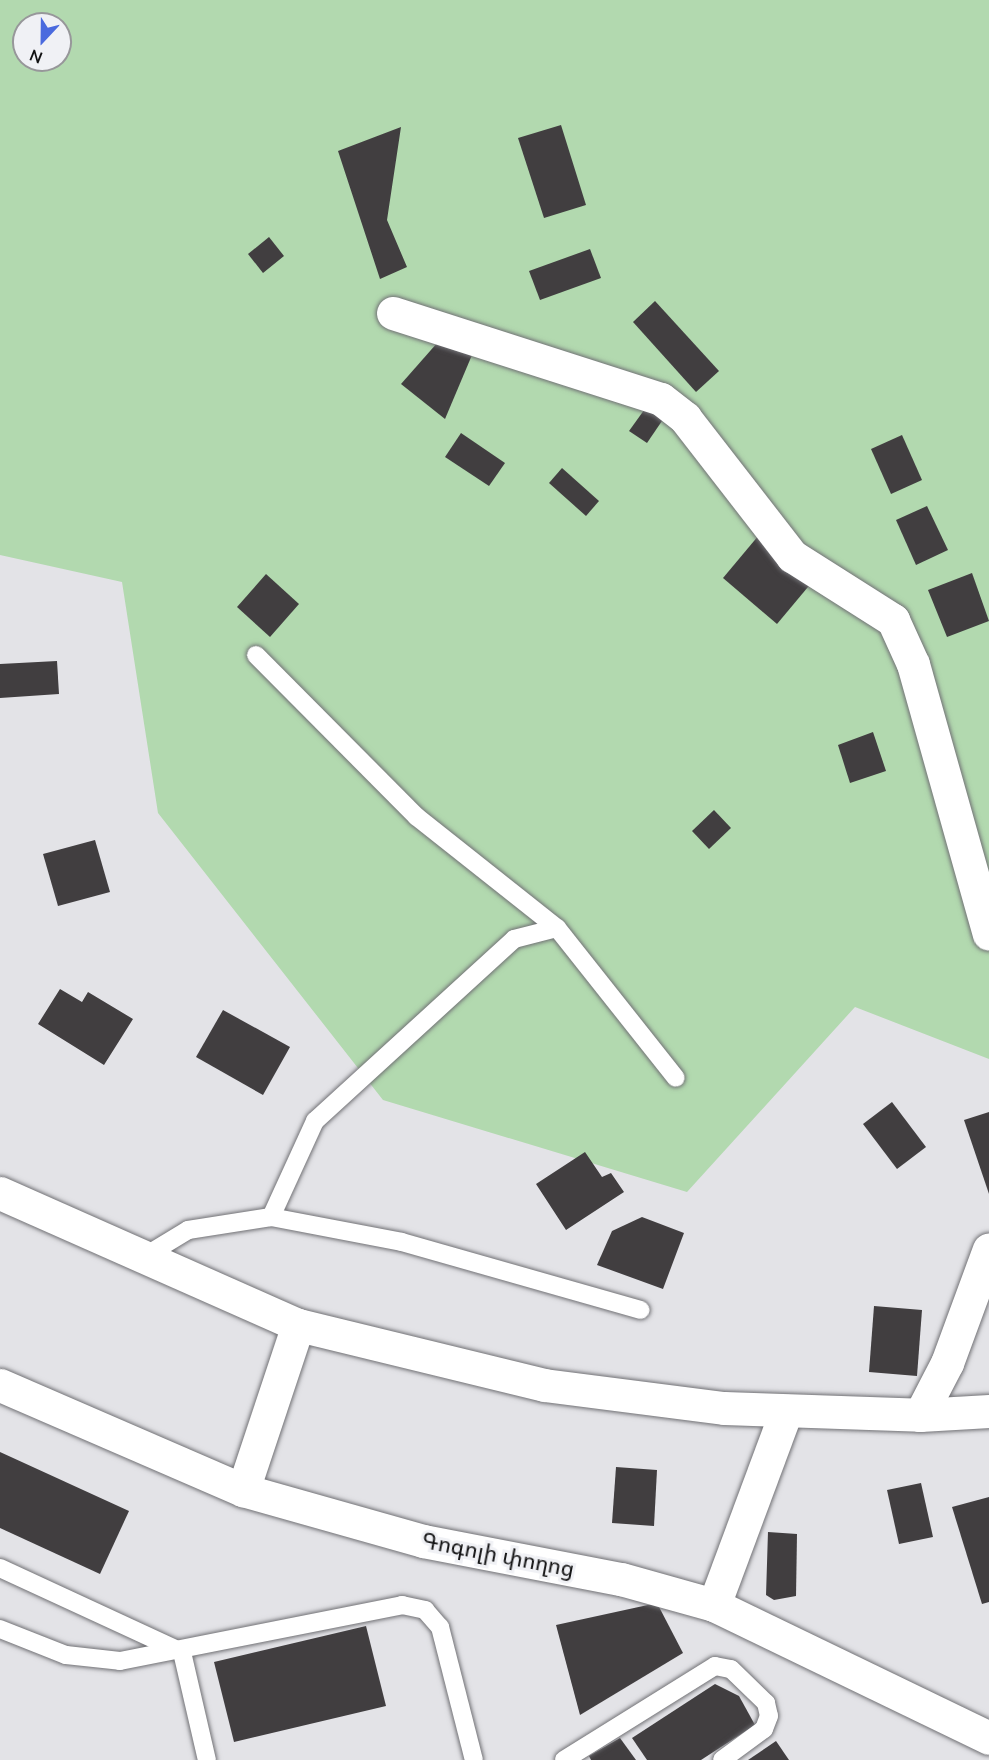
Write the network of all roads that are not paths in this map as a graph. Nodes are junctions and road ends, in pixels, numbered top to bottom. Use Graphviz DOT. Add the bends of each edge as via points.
graph roads {
  1 [pos="393,314"];
  2 [pos="256,655"];
  3 [pos="557,928"];
  4 [pos="989,934"];
  5 [pos="676,1078"];
  6 [pos="0,1193"];
  7 [pos="271,1217"];
  8 [pos="989,1249"];
  9 [pos="141,1259"];
  10 [pos="640,1310"];
  11 [pos="298,1325"];
  12 [pos="0,1384"];
  13 [pos="786,1411"];
  14 [pos="989,1412"];
  15 [pos="920,1415"];
  16 [pos="243,1490"];
  17 [pos="0,1568"];
  18 [pos="714,1605"];
  19 [pos="0,1629"];
  20 [pos="182,1652"];
  21 [pos="989,1738"];
  22 [pos="207,1760"];
  23 [pos="474,1760"];
  24 [pos="564,1760"];
  25 [pos="722,1760"];
  1 -- 4 [label="street" via="661,399 685,418 792,556 893,620 913,664"];
  2 -- 3 [label="lane" via="417,818"];
  3 -- 5 [label="lane"];
  3 -- 7 [label="lane" via="513,939 315,1121"];
  6 -- 9 [label="street"];
  7 -- 9 [label="lane" via="188,1230"];
  7 -- 10 [label="lane" via="402,1242"];
  8 -- 15 [label="street" via="947,1363"];
  9 -- 11 [label="street"];
  11 -- 13 [label="street" via="544,1385 651,1401"];
  11 -- 16 [label="street"];
  12 -- 16 [label="street, Գոգոլի փողոց"];
  13 -- 15 [label="street"];
  13 -- 18 [label="street"];
  14 -- 15 [label="street"];
  16 -- 18 [label="street, Գոգոլի փողոց" via="423,1541 621,1579"];
  17 -- 20 [label="lane"];
  18 -- 21 [label="street, Գոգոլի փողոց"];
  19 -- 20 [label="lane" via="66,1655 120,1661"];
  20 -- 22 [label="lane"];
  20 -- 23 [label="lane" via="402,1605 425,1610 440,1628"];
  24 -- 25 [label="lane" via="715,1666 731,1669 766,1703 769,1716 764,1729"];
}
